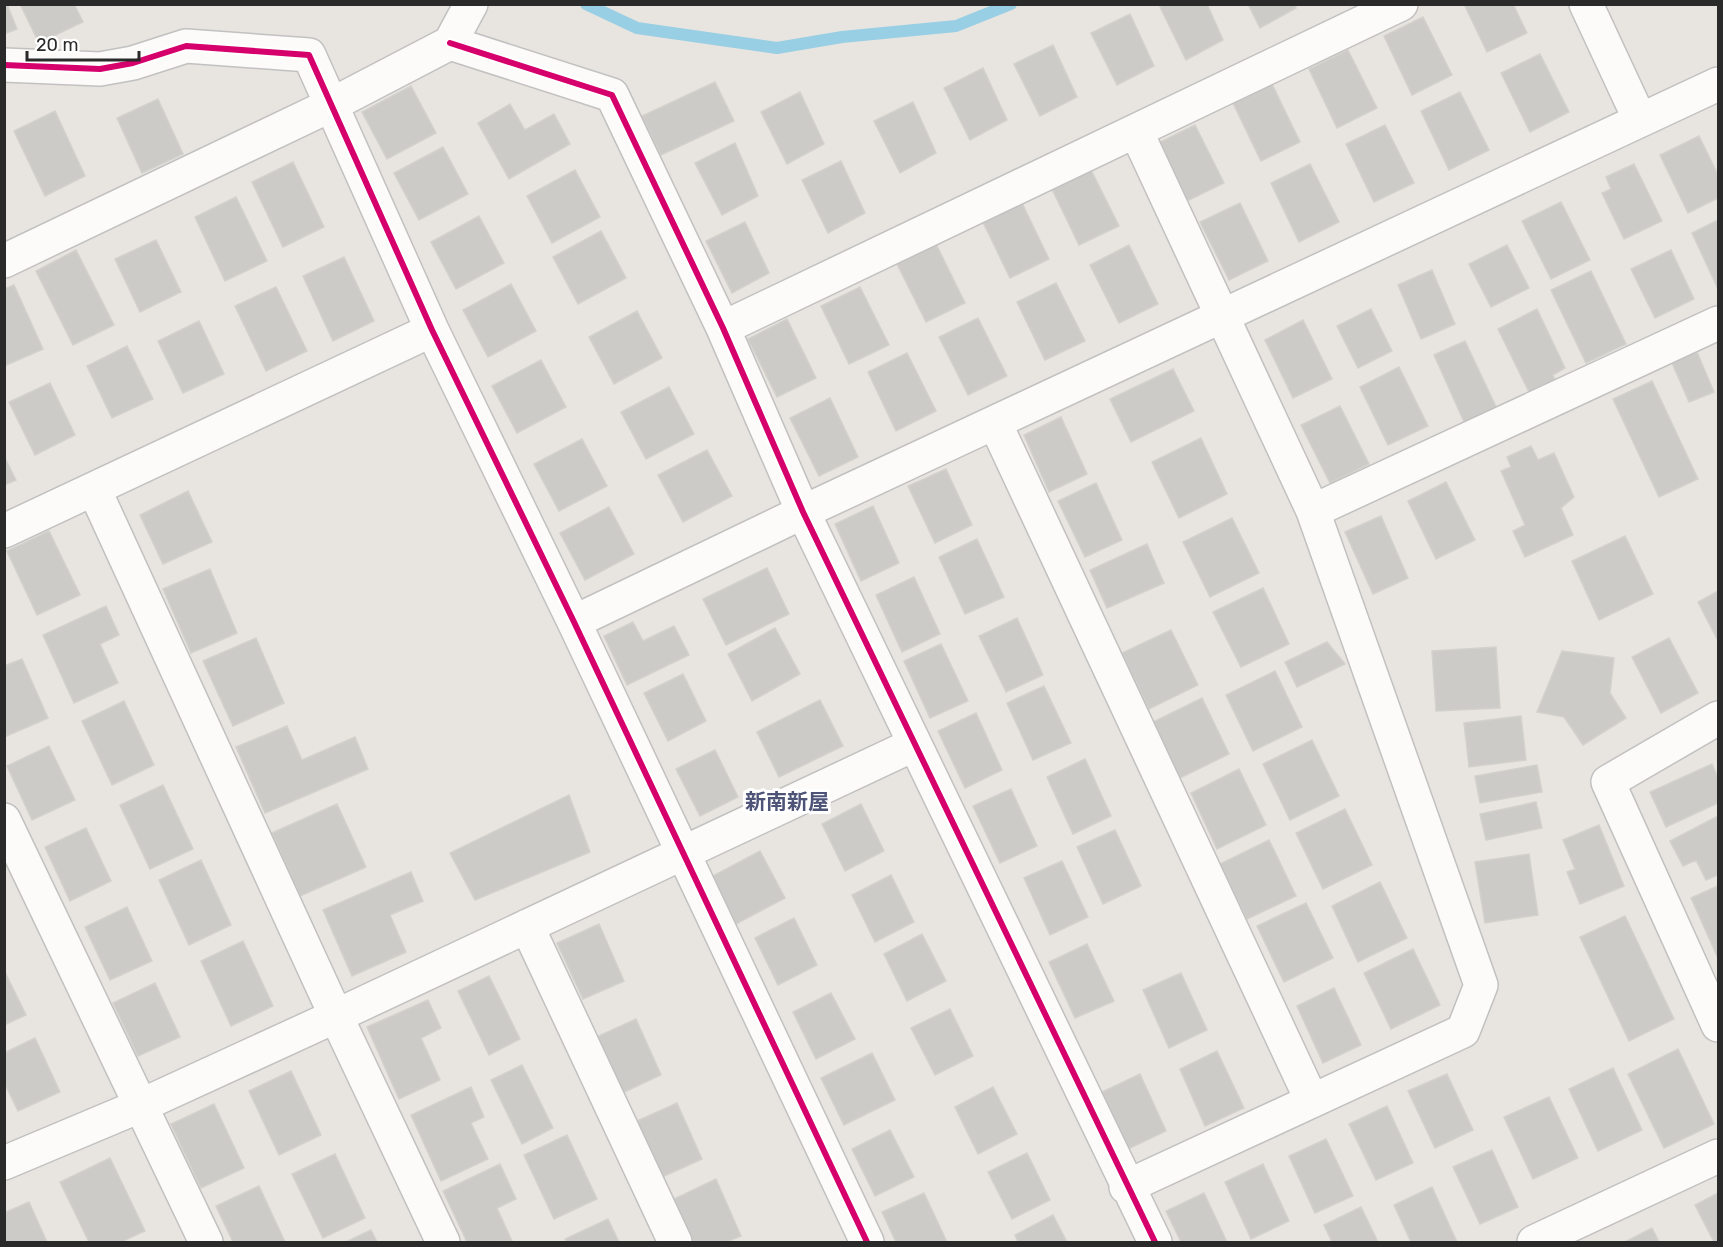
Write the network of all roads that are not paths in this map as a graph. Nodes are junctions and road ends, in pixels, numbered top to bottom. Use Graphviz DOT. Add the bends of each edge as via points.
graph roads {
  1 [pos="471,4"];
  2 [pos="1401,4"];
  3 [pos="1586,4"];
  4 [pos="450,43"];
  5 [pos="4,65"];
  6 [pos="1719,84"];
  7 [pos="332,105"];
  8 [pos="1640,120"];
  9 [pos="1136,131"];
  10 [pos="4,261"];
  11 [pos="1224,316"];
  12 [pos="1719,323"];
  13 [pos="723,328"];
  14 [pos="432,330"];
  15 [pos="995,423"];
  16 [pos="93,489"];
  17 [pos="1313,511"];
  18 [pos="802,512"];
  19 [pos="4,531"];
  20 [pos="574,622"];
  21 [pos="1719,718"];
  22 [pos="913,745"];
  23 [pos="4,820"];
  24 [pos="683,854"];
  25 [pos="527,926"];
  26 [pos="1710,982"];
  27 [pos="336,1016"];
  28 [pos="1719,1025"];
  29 [pos="1312,1101"];
  30 [pos="142,1105"];
  31 [pos="1719,1156"];
  32 [pos="4,1163"];
  33 [pos="1126,1187"];
  34 [pos="1587,1231"];
  35 [pos="206,1242"];
  36 [pos="443,1242"];
  37 [pos="675,1242"];
  38 [pos="867,1242"];
  39 [pos="1155,1242"];
  40 [pos="1533,1242"];
  1 -- 4 [label="street"];
  2 -- 9 [label="street"];
  3 -- 8 [label="street"];
  4 -- 7 [label="street"];
  4 -- 13 [label="street" via="612,95"];
  5 -- 7 [label="street" via="100,69 186,46 309,55"];
  6 -- 8 [label="street"];
  7 -- 10 [label="street"];
  7 -- 14 [label="street"];
  8 -- 11 [label="street"];
  9 -- 11 [label="street"];
  9 -- 13 [label="street"];
  11 -- 15 [label="street"];
  11 -- 17 [label="street"];
  12 -- 17 [label="street"];
  13 -- 18 [label="street"];
  14 -- 16 [label="street"];
  14 -- 20 [label="street"];
  15 -- 18 [label="street"];
  15 -- 29 [label="street"];
  16 -- 19 [label="street"];
  16 -- 27 [label="street"];
  17 -- 29 [label="street" via="1481,985 1463,1031"];
  18 -- 20 [label="street"];
  18 -- 22 [label="street"];
  20 -- 24 [label="street"];
  21 -- 26 [label="street" via="1608,782"];
  22 -- 24 [label="street"];
  22 -- 33 [label="street"];
  23 -- 30 [label="street"];
  24 -- 25 [label="street"];
  24 -- 38 [label="street"];
  25 -- 27 [label="street"];
  25 -- 37 [label="street"];
  26 -- 28 [label="street"];
  27 -- 30 [label="street"];
  27 -- 36 [label="street"];
  29 -- 33 [label="street"];
  30 -- 32 [label="street"];
  30 -- 35 [label="street"];
  31 -- 34 [label="street"];
  33 -- 39 [label="street"];
  34 -- 40 [label="street"];
}
